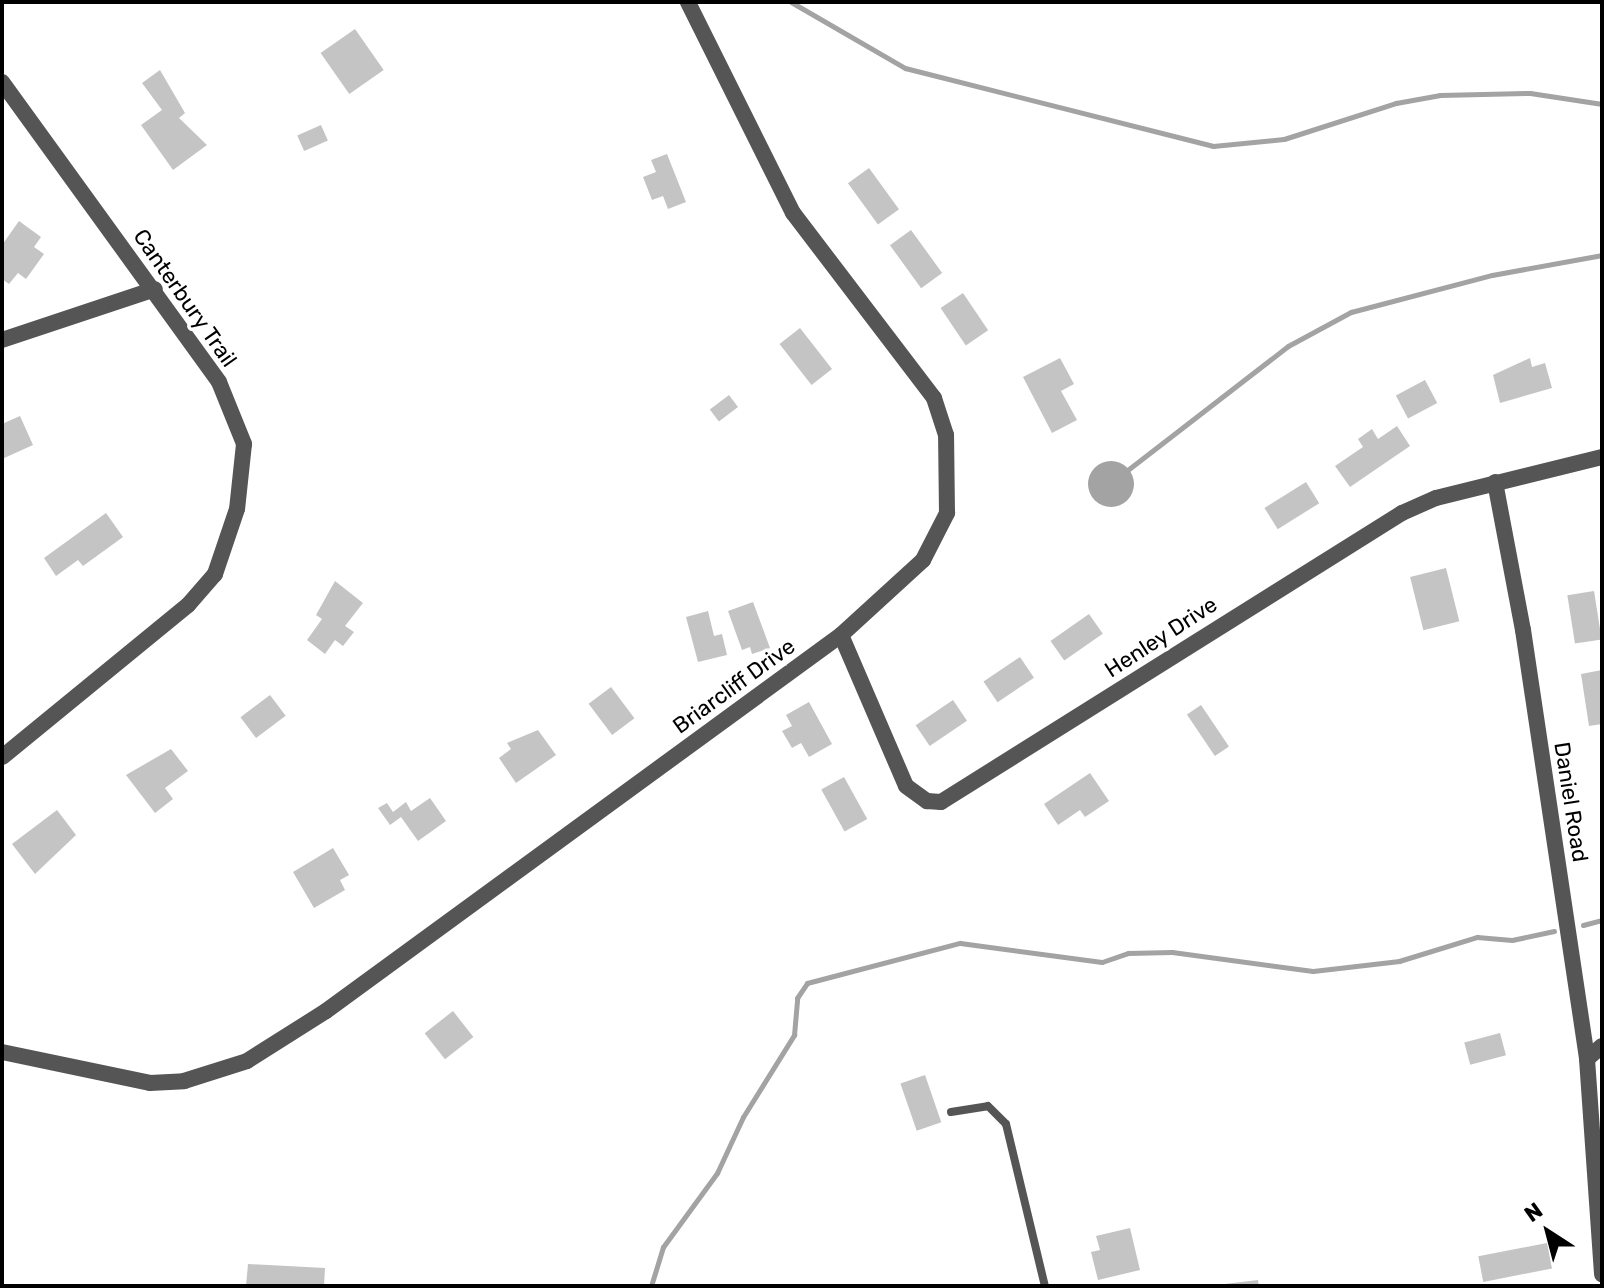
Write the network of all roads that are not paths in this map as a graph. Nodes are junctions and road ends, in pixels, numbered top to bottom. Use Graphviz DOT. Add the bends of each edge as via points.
graph roads {
  1 [pos="688,2"];
  2 [pos="2,82"];
  3 [pos="155,289"];
  4 [pos="2,340"];
  5 [pos="1602,457"];
  6 [pos="1495,482"];
  7 [pos="841,635"];
  8 [pos="2,757"];
  9 [pos="1602,1046"];
  10 [pos="2,1052"];
  11 [pos="1587,1059"];
  12 [pos="951,1112"];
  13 [pos="1602,1274"];
  14 [pos="1045,1286"];
  1 -- 7 [label="street, Briarcliff Drive" via="793,213 824,259 915,367 934,398 946,435 947,513 937,538 895,591"];
  2 -- 3 [label="street, Canterbury Trail"];
  3 -- 4 [label="street"];
  3 -- 8 [label="street, Canterbury Trail" via="219,382 244,444 229,543 215,574 188,605"];
  5 -- 6 [label="street, Henley Drive"];
  6 -- 7 [label="street, Henley Drive" via="1436,498 1367,533 941,802 927,801 906,786"];
  6 -- 11 [label="street, Daniel Road" via="1523,630"];
  7 -- 10 [label="street, Briarcliff Drive" via="326,1011 247,1061 184,1081 150,1083"];
  9 -- 11 [label="street"];
  11 -- 13 [label="street, Daniel Road"];
  12 -- 14 [label="lane" via="988,1106 1006,1124"];
}
